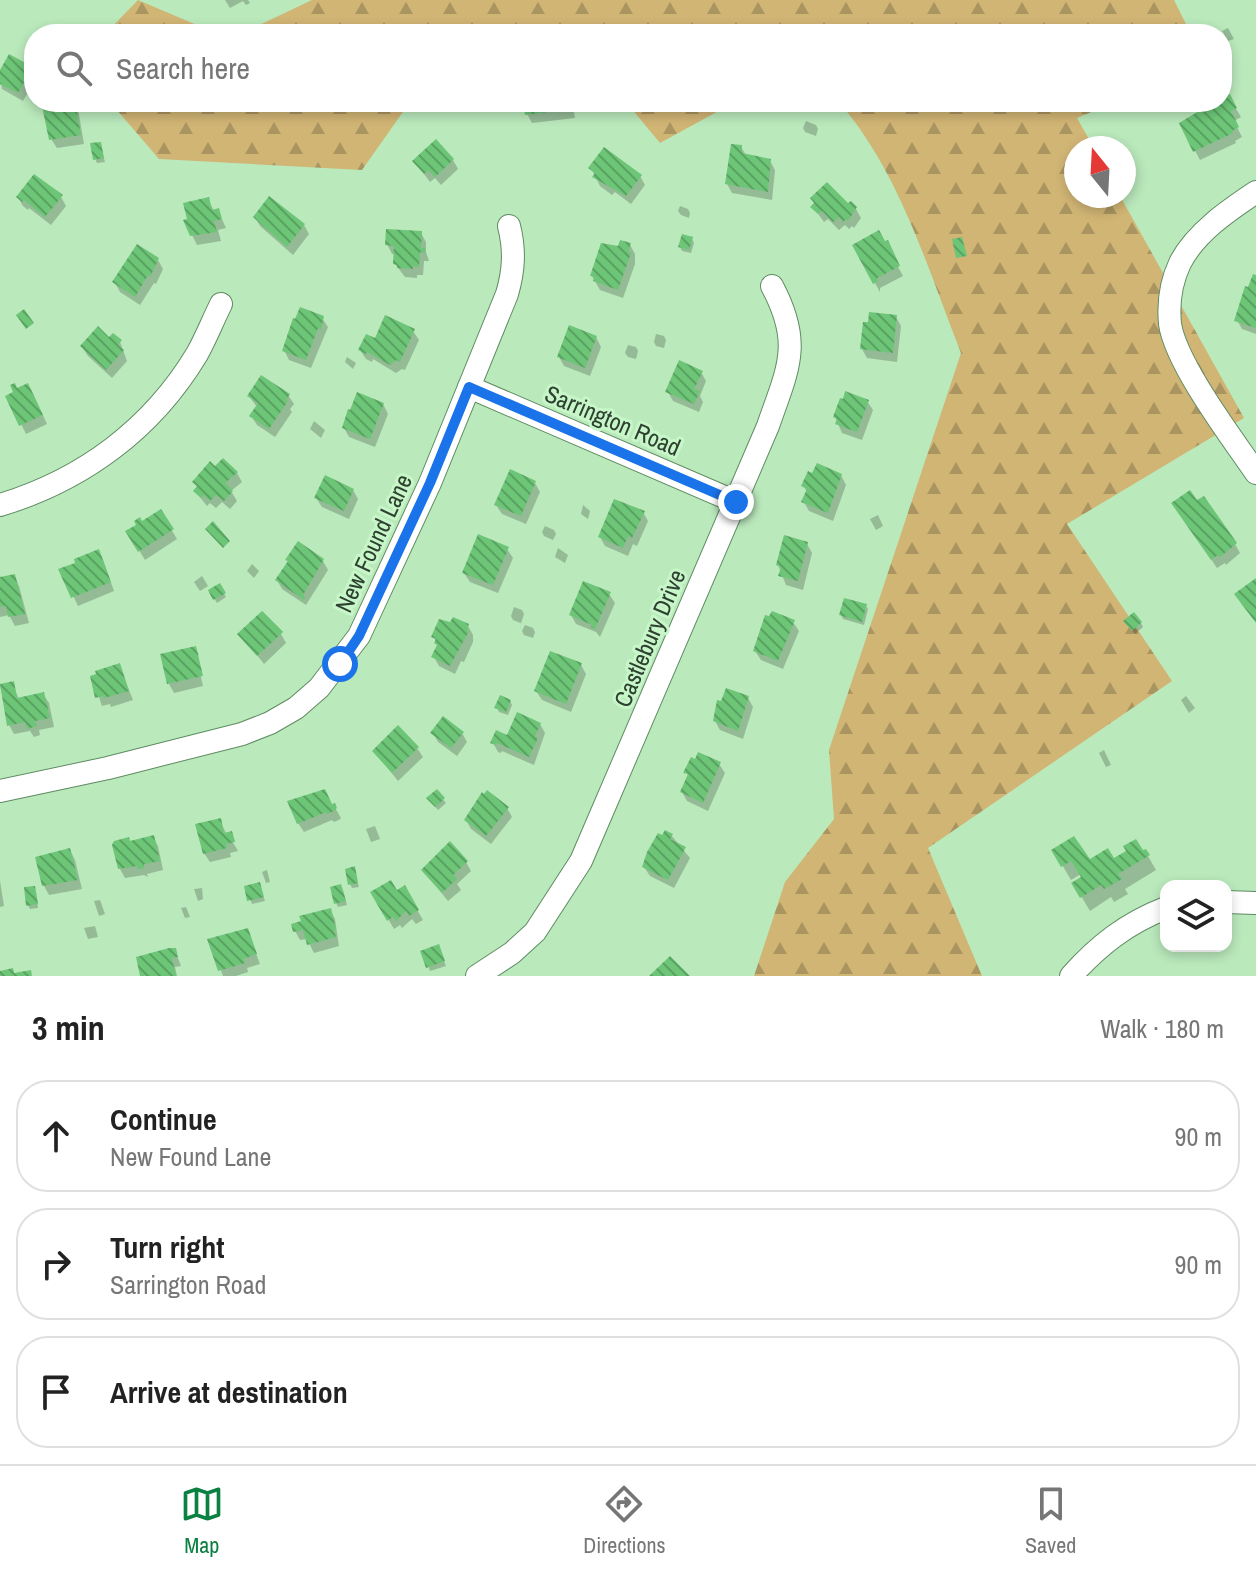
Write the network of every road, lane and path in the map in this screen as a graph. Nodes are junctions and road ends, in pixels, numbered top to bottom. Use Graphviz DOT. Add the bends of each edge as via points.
graph roads {
  1 [pos="1256,192"];
  2 [pos="509,226"];
  3 [pos="772,286"];
  4 [pos="221,304"];
  5 [pos="469,387"];
  6 [pos="1256,473"];
  7 [pos="736,502"];
  8 [pos="0,505"];
  9 [pos="0,791"];
  10 [pos="1232,902"];
  11 [pos="1256,903"];
  12 [pos="1160,910"];
  13 [pos="477,976"];
  14 [pos="1071,976"];
  1 -- 6 [label="street" via="1195,242 1181,261 1169,302 1177,348"];
  2 -- 5 [label="street, New Found Lane" via="513,272"];
  3 -- 7 [label="street, Castlebury Drive" via="785,311 790,362"];
  4 -- 8 [label="street" via="197,353 138,429 64,480"];
  5 -- 7 [label="street, Sarrington Road"];
  5 -- 9 [label="street, New Found Lane" via="359,636 319,688 296,708 242,734"];
  7 -- 13 [label="street, Castlebury Drive" via="581,861 535,932"];
  10 -- 11 [label="street"];
  12 -- 14 [label="street" via="1115,934"];
}
